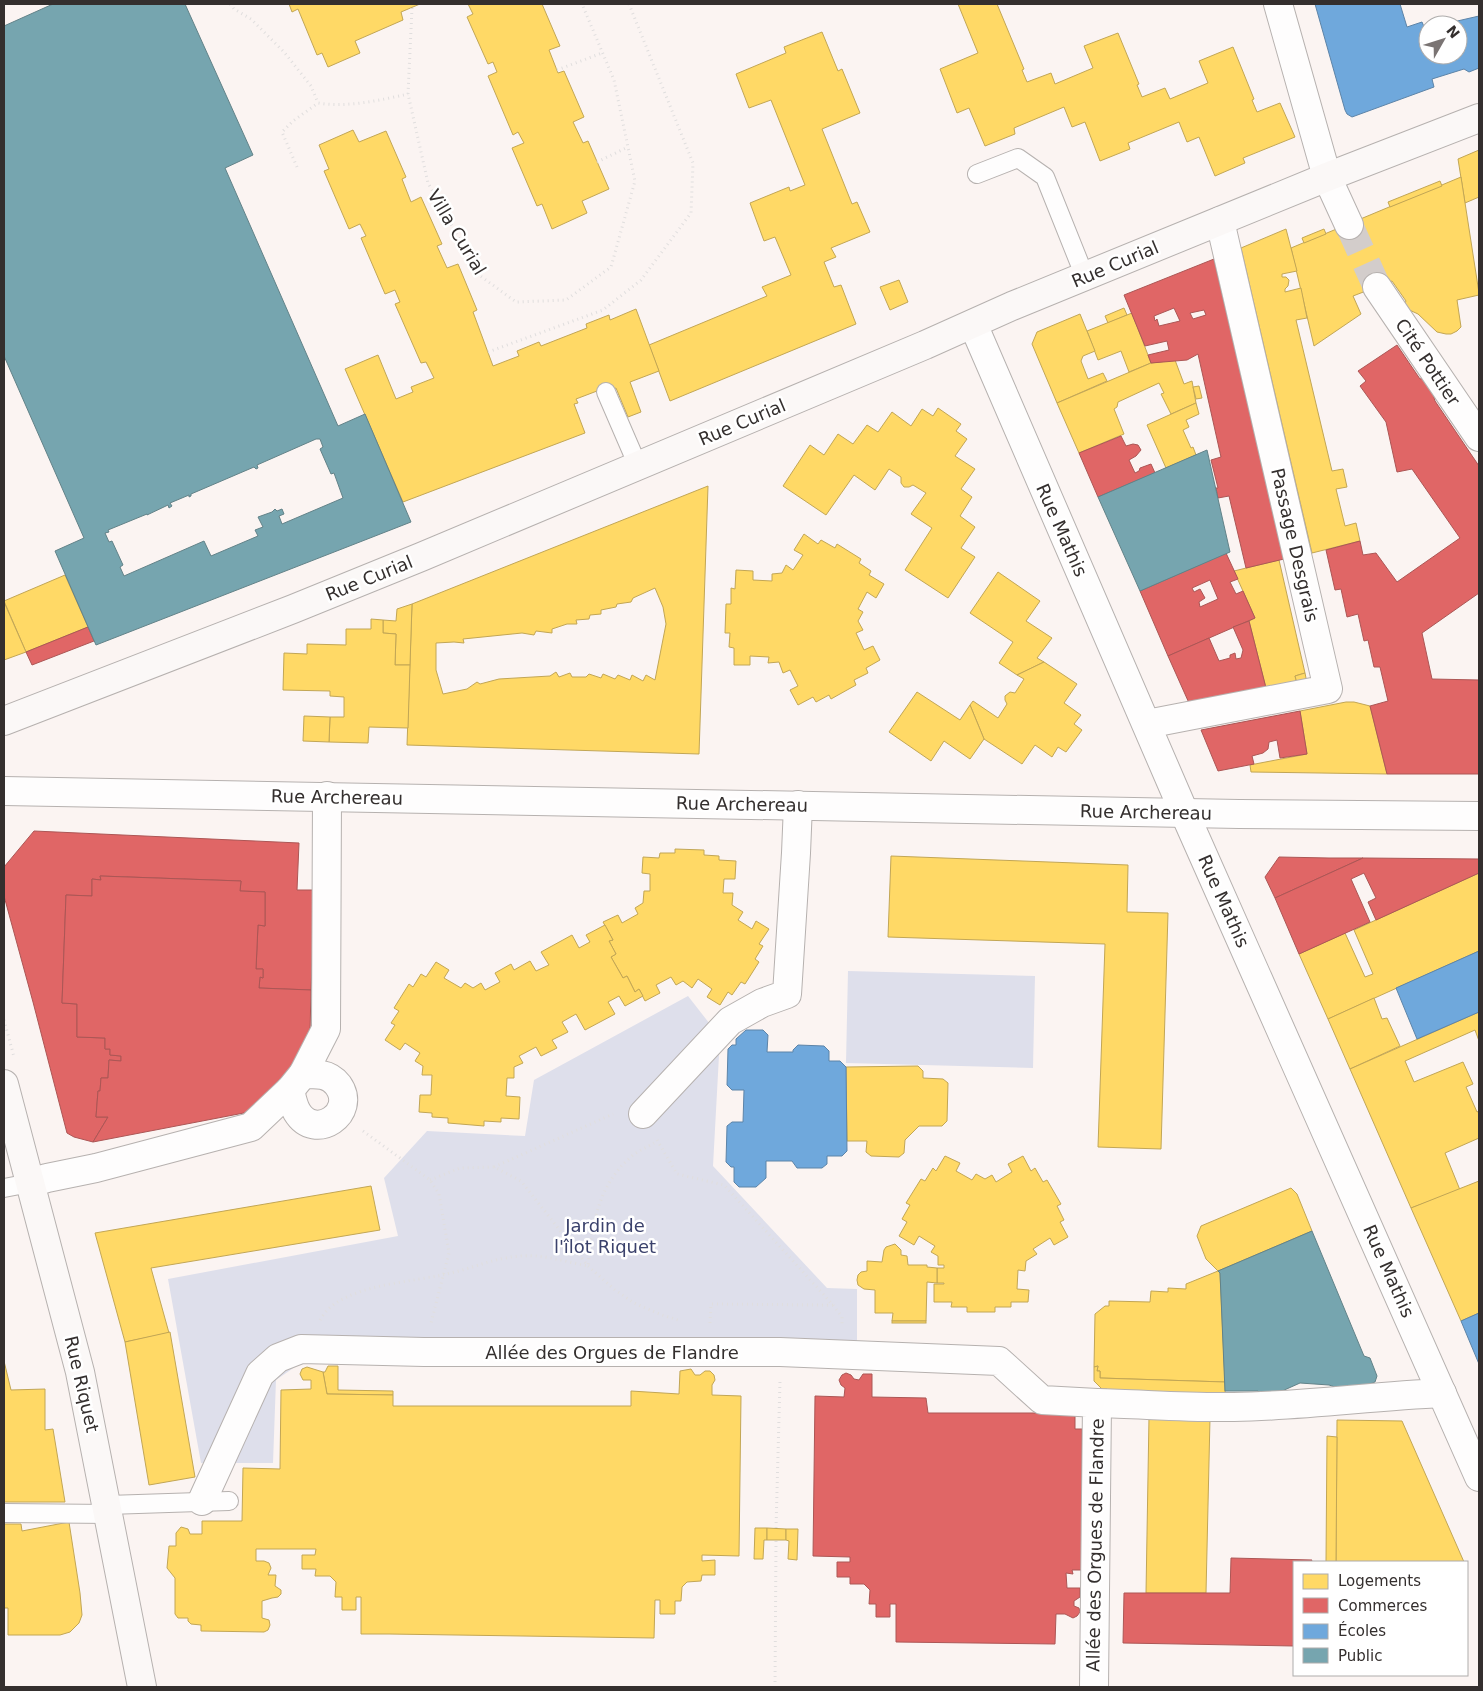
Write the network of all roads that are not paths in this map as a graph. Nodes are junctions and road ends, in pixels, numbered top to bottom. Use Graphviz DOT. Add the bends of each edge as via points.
graph roads {
  1 [pos="1278,4"];
  2 [pos="1479,118"];
  3 [pos="977,174"];
  4 [pos="1327,177"];
  5 [pos="1220,220"];
  6 [pos="1349,225"];
  7 [pos="1085,277"];
  8 [pos="1377,287"];
  9 [pos="973,324"];
  10 [pos="606,392"];
  11 [pos="1479,437"];
  12 [pos="638,466"];
  13 [pos="4,721"];
  14 [pos="1146,724"];
  15 [pos="4,790"];
  16 [pos="327,796"];
  17 [pos="798,805"];
  18 [pos="1184,812"];
  19 [pos="1479,816"];
  20 [pos="296,1082"];
  21 [pos="4,1084"];
  22 [pos="644,1114"];
  23 [pos="30,1183"];
  24 [pos="4,1188"];
  25 [pos="1442,1393"];
  26 [pos="1097,1403"];
  27 [pos="1479,1477"];
  28 [pos="216,1501"];
  29 [pos="109,1509"];
  30 [pos="4,1513"];
  31 [pos="142,1687"];
  32 [pos="1094,1687"];
  1 -- 4 [label="street"];
  2 -- 4 [label="street, Rue Curial"];
  3 -- 7 [label="lane" via="1018,158 1045,177"];
  4 -- 5 [label="street, Rue Curial"];
  4 -- 6 [label="street"];
  5 -- 7 [label="street, Rue Curial"];
  5 -- 14 [label="street, Passage Desgrais" via="1328,689"];
  7 -- 9 [label="street, Rue Curial"];
  8 -- 11 [label="street, Cité Pottier"];
  9 -- 12 [label="street, Rue Curial"];
  9 -- 14 [label="street, Rue Mathis"];
  10 -- 12 [label="lane"];
  12 -- 13 [label="street, Rue Curial" via="311,602"];
  14 -- 18 [label="street, Rue Mathis"];
  15 -- 16 [label="street, Rue Archereau"];
  16 -- 17 [label="street, Rue Archereau"];
  16 -- 20 [label="street" via="326,1029"];
  17 -- 18 [label="street, Rue Archereau"];
  17 -- 22 [label="street" via="787,994 762,1003 730,1021"];
  18 -- 19 [label="street, Rue Archereau"];
  18 -- 25 [label="street, Rue Mathis"];
  20 -- 20 [label="street" via="322,1075 336,1082 343,1097 340,1113 319,1125 303,1120 294,1107"];
  20 -- 23 [label="street" via="251,1127"];
  21 -- 23 [label="street, Rue Riquet"];
  23 -- 24 [label="lane"];
  23 -- 29 [label="street, Rue Riquet" via="80,1372"];
  25 -- 26 [label="street, Allée des Orgues de Flandre" via="1232,1407"];
  25 -- 27 [label="street, Rue Mathis"];
  26 -- 28 [label="street, Allée des Orgues de Flandre" via="1042,1400 999,1361 780,1352 301,1349 278,1358 260,1374"];
  26 -- 32 [label="street, Allée des Orgues de Flandre"];
  28 -- 29 [label="lane, Allée des Orgues de Flandre"];
  29 -- 30 [label="lane, Allée des Orgues de Flandre"];
  29 -- 31 [label="street, Rue Riquet"];
}
